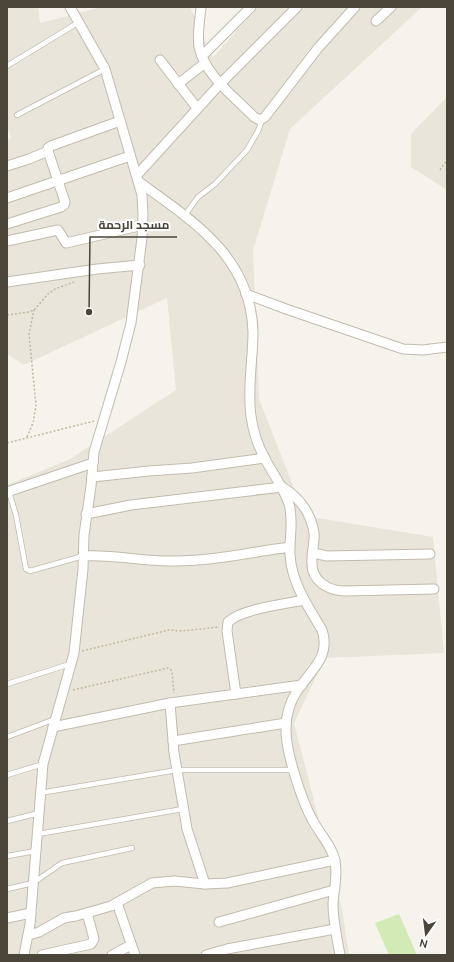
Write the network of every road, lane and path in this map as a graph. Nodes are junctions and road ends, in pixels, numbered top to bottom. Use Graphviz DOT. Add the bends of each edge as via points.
graph roads {
  1 [pos="70,7"];
  2 [pos="201,7"];
  3 [pos="251,7"];
  4 [pos="297,7"];
  5 [pos="355,7"];
  6 [pos="391,7"];
  7 [pos="376,21"];
  8 [pos="79,22"];
  9 [pos="160,60"];
  10 [pos="204,60"];
  11 [pos="7,66"];
  12 [pos="105,69"];
  13 [pos="178,84"];
  14 [pos="220,84"];
  15 [pos="197,108"];
  16 [pos="17,115"];
  17 [pos="262,120"];
  18 [pos="120,121"];
  19 [pos="48,151"];
  20 [pos="130,156"];
  21 [pos="447,160"];
  22 [pos="7,166"];
  23 [pos="440,170"];
  24 [pos="138,179"];
  25 [pos="59,181"];
  26 [pos="7,198"];
  27 [pos="185,215"];
  28 [pos="7,224"];
  29 [pos="143,225"];
  30 [pos="7,241"];
  31 [pos="140,265"];
  32 [pos="78,280"];
  33 [pos="7,282"];
  34 [pos="246,294"];
  35 [pos="34,310"];
  36 [pos="7,315"];
  37 [pos="447,347"];
  38 [pos="104,419"];
  39 [pos="27,437"];
  40 [pos="7,442"];
  41 [pos="265,458"];
  42 [pos="93,463"];
  43 [pos="92,477"];
  44 [pos="282,487"];
  45 [pos="8,492"];
  46 [pos="86,514"];
  47 [pos="290,547"];
  48 [pos="313,553"];
  49 [pos="430,554"];
  50 [pos="83,556"];
  51 [pos="434,589"];
  52 [pos="304,600"];
  53 [pos="227,626"];
  54 [pos="74,653"];
  55 [pos="72,663"];
  56 [pos="7,684"];
  57 [pos="302,684"];
  58 [pos="63,692"];
  59 [pos="236,694"];
  60 [pos="173,703"];
  61 [pos="54,723"];
  62 [pos="286,723"];
  63 [pos="7,737"];
  64 [pos="173,741"];
  65 [pos="43,764"];
  66 [pos="177,770"];
  67 [pos="294,770"];
  68 [pos="7,775"];
  69 [pos="40,793"];
  70 [pos="183,809"];
  71 [pos="39,813"];
  72 [pos="7,821"];
  73 [pos="38,834"];
  74 [pos="132,848"];
  75 [pos="36,851"];
  76 [pos="7,856"];
  77 [pos="335,860"];
  78 [pos="33,884"];
  79 [pos="205,884"];
  80 [pos="7,889"];
  81 [pos="334,890"];
  82 [pos="117,903"];
  83 [pos="31,913"];
  84 [pos="87,913"];
  85 [pos="7,918"];
  86 [pos="218,922"];
  87 [pos="335,929"];
  88 [pos="29,935"];
  89 [pos="131,945"];
  90 [pos="210,954"];
  91 [pos="24,955"];
  92 [pos="42,955"];
  93 [pos="112,955"];
  94 [pos="135,955"];
  95 [pos="340,955"];
  1 -- 8 [label="street"];
  2 -- 10 [label="street" via="199,46"];
  3 -- 10 [label="street"];
  4 -- 14 [label="street"];
  5 -- 17 [label="street" via="318,48"];
  6 -- 7 [label="street"];
  8 -- 11 [label="lane"];
  8 -- 12 [label="street"];
  9 -- 13 [label="street"];
  10 -- 13 [label="street"];
  10 -- 14 [label="street"];
  12 -- 16 [label="lane"];
  12 -- 18 [label="street"];
  13 -- 15 [label="street"];
  14 -- 15 [label="street"];
  14 -- 17 [label="street" via="254,116"];
  15 -- 24 [label="street"];
  17 -- 27 [label="lane" via="247,150 215,184 198,197"];
  18 -- 19 [label="street" via="51,146"];
  18 -- 20 [label="street"];
  19 -- 22 [label="street"];
  19 -- 25 [label="street"];
  20 -- 24 [label="street"];
  20 -- 25 [label="street"];
  21 -- 23 [label="path"];
  24 -- 27 [label="street"];
  24 -- 29 [label="street" via="143,205"];
  25 -- 26 [label="street"];
  25 -- 28 [label="street" via="64,205"];
  27 -- 34 [label="street" via="217,244 234,268"];
  29 -- 30 [label="street" via="66,243 58,230"];
  29 -- 31 [label="street"];
  31 -- 33 [label="street"];
  31 -- 38 [label="street" via="127,343"];
  32 -- 35 [label="path" via="55,289"];
  34 -- 37 [label="street" via="403,349"];
  34 -- 41 [label="street" via="253,333 251,416 256,438"];
  35 -- 36 [label="path"];
  35 -- 39 [label="path" via="29,334 36,409"];
  38 -- 39 [label="path"];
  38 -- 42 [label="street"];
  39 -- 40 [label="path"];
  41 -- 43 [label="street"];
  41 -- 44 [label="street"];
  42 -- 43 [label="street"];
  42 -- 45 [label="street"];
  43 -- 46 [label="street"];
  44 -- 46 [label="street"];
  44 -- 47 [label="street" via="291,516"];
  44 -- 48 [label="street" via="296,496 306,510 313,528"];
  45 -- 50 [label="lane" via="16,515 26,569 30,571"];
  46 -- 50 [label="street"];
  47 -- 50 [label="street" via="191,561"];
  47 -- 52 [label="street" via="293,575"];
  48 -- 49 [label="street" via="327,556"];
  48 -- 51 [label="street" via="314,574 321,583 332,589"];
  50 -- 54 [label="street"];
  52 -- 53 [label="street" via="251,612 229,621"];
  52 -- 57 [label="street" via="322,630 325,644 321,659"];
  53 -- 54 [label="path" via="168,630"];
  53 -- 59 [label="street"];
  54 -- 55 [label="street"];
  55 -- 56 [label="lane"];
  55 -- 58 [label="street"];
  57 -- 59 [label="street"];
  57 -- 62 [label="street" via="290,705"];
  58 -- 60 [label="path" via="168,668 172,672"];
  58 -- 61 [label="street"];
  59 -- 60 [label="street"];
  60 -- 61 [label="street"];
  60 -- 64 [label="street"];
  61 -- 63 [label="lane"];
  61 -- 65 [label="street"];
  62 -- 64 [label="street"];
  62 -- 67 [label="street" via="287,744"];
  64 -- 66 [label="street"];
  65 -- 68 [label="lane"];
  65 -- 69 [label="street"];
  66 -- 67 [label="lane"];
  66 -- 69 [label="lane"];
  66 -- 70 [label="street"];
  67 -- 77 [label="street" via="307,810"];
  69 -- 71 [label="street"];
  70 -- 73 [label="lane"];
  70 -- 79 [label="street"];
  71 -- 72 [label="lane"];
  71 -- 73 [label="street"];
  73 -- 75 [label="street"];
  74 -- 78 [label="lane" via="62,863"];
  75 -- 76 [label="lane"];
  75 -- 78 [label="street"];
  77 -- 79 [label="street" via="227,883"];
  77 -- 81 [label="street"];
  78 -- 80 [label="lane"];
  78 -- 83 [label="street"];
  79 -- 82 [label="street" via="174,881 152,883"];
  81 -- 86 [label="street"];
  81 -- 87 [label="street"];
  82 -- 84 [label="street"];
  82 -- 89 [label="street"];
  83 -- 85 [label="street"];
  83 -- 88 [label="street"];
  84 -- 88 [label="street" via="64,918"];
  84 -- 92 [label="street" via="94,939 91,944"];
  87 -- 90 [label="street"];
  87 -- 95 [label="street"];
  88 -- 91 [label="street"];
  89 -- 93 [label="street"];
  89 -- 94 [label="street"];
}
